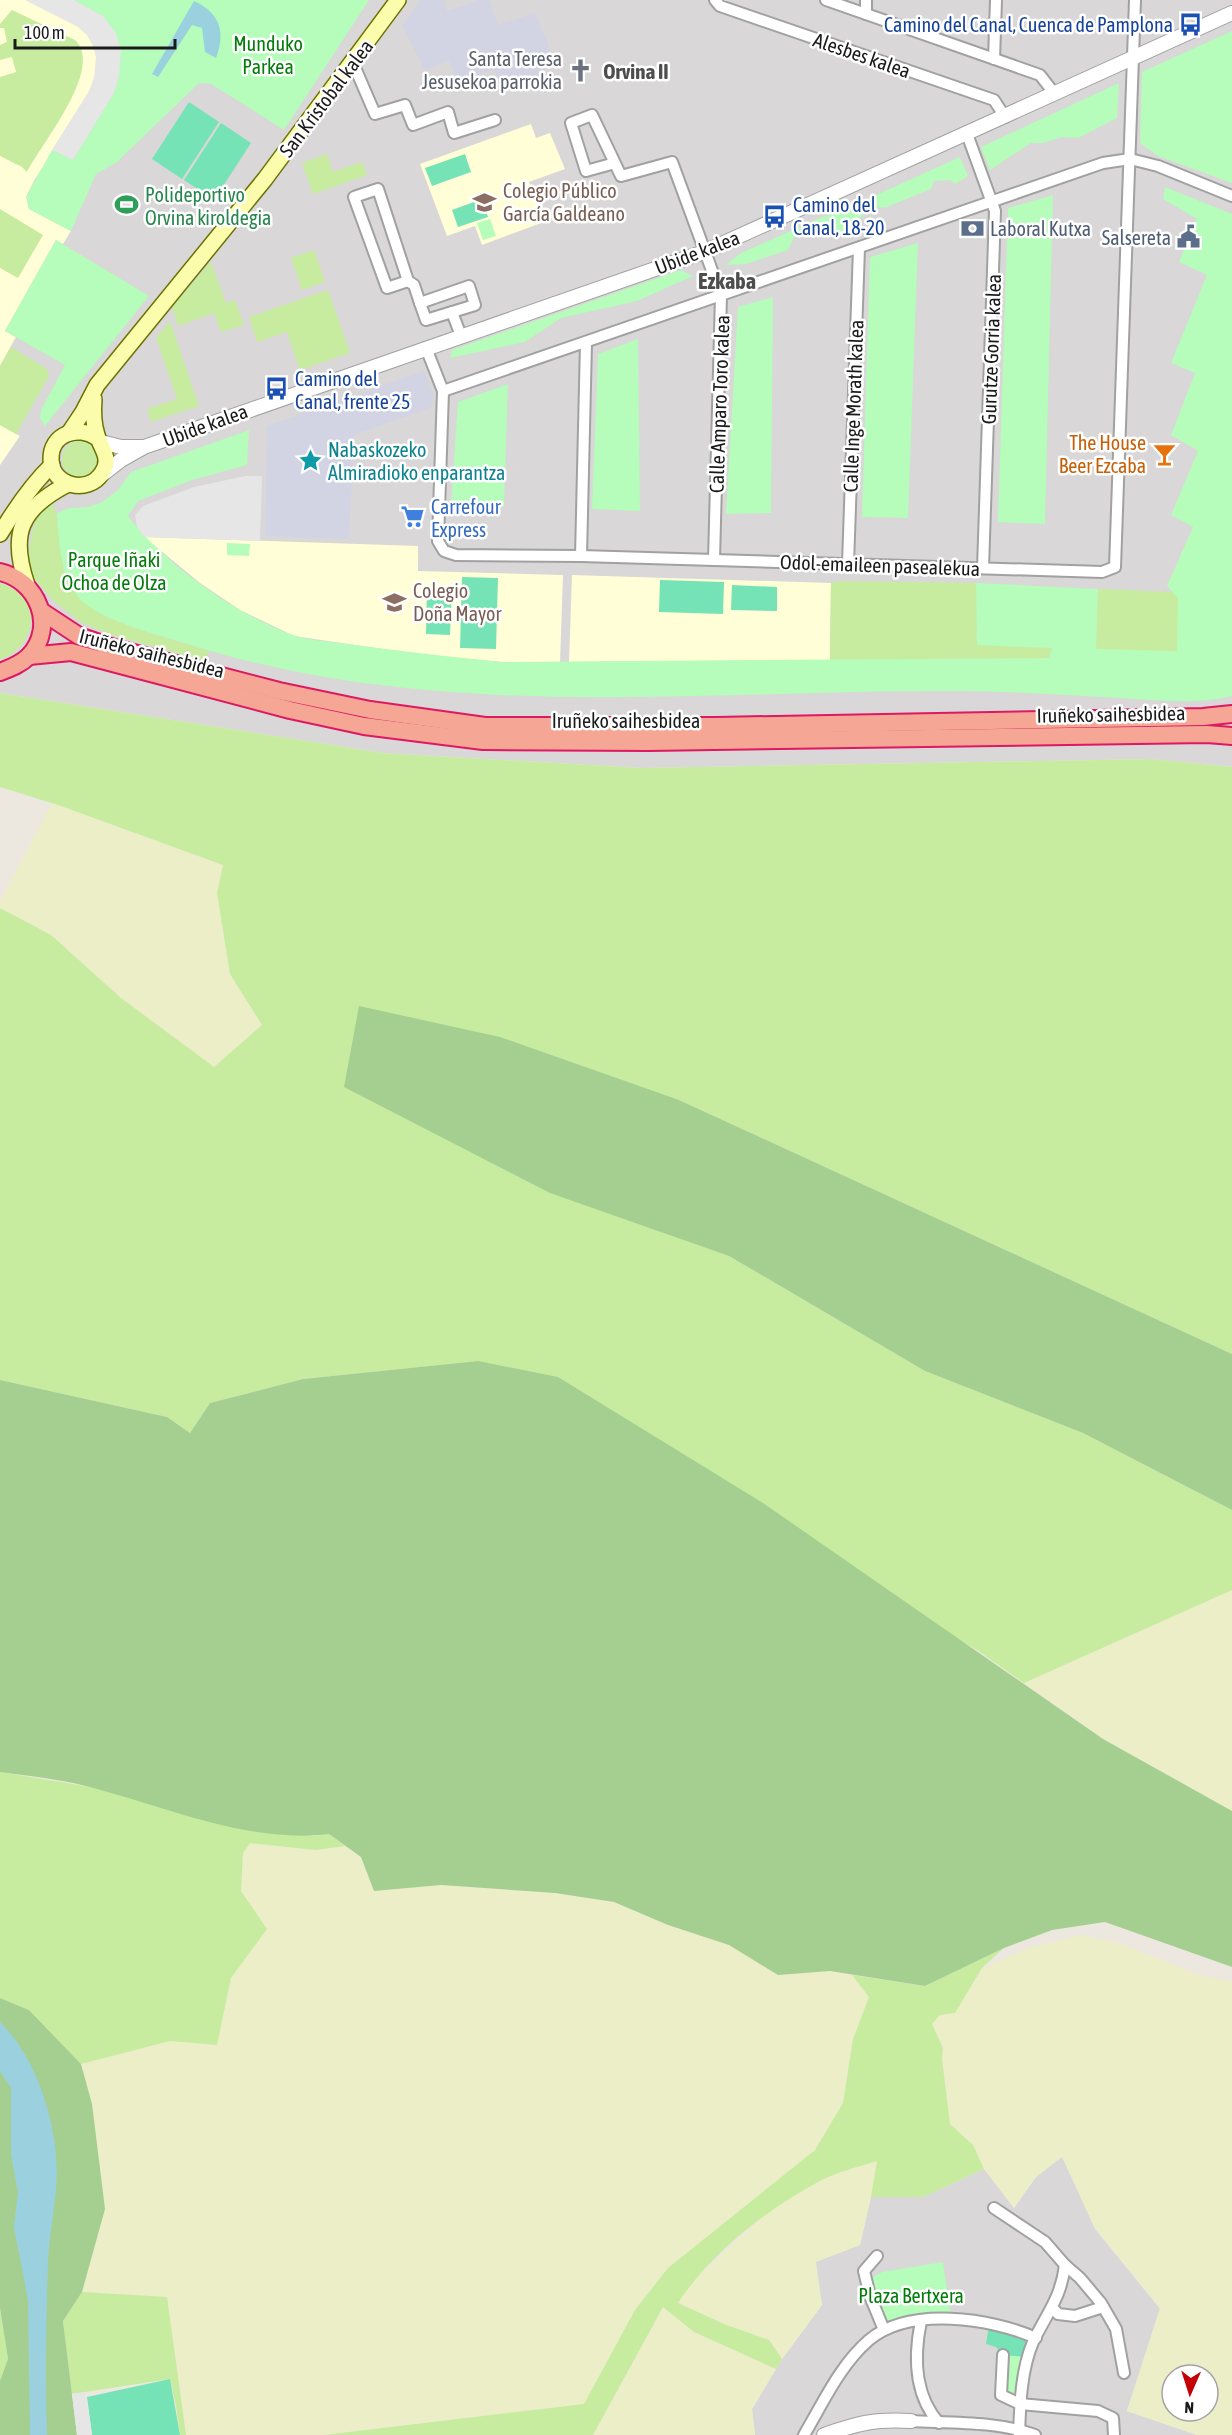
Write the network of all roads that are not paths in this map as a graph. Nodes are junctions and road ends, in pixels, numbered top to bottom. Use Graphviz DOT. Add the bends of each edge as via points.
graph roads {
  1 [pos="398,0"];
  2 [pos="715,0"];
  3 [pos="826,0"];
  4 [pos="866,0"];
  5 [pos="996,0"];
  6 [pos="1135,0"];
  7 [pos="1232,13"];
  8 [pos="866,14"];
  9 [pos="1132,58"];
  10 [pos="994,59"];
  11 [pos="353,63"];
  12 [pos="1054,93"];
  13 [pos="1005,117"];
  14 [pos="495,120"];
  15 [pos="967,134"];
  16 [pos="1130,159"];
  17 [pos="615,163"];
  18 [pos="1232,196"];
  19 [pos="993,201"];
  20 [pos="859,248"];
  21 [pos="704,252"];
  22 [pos="408,281"];
  23 [pos="721,295"];
  24 [pos="420,303"];
  25 [pos="452,312"];
  26 [pos="461,336"];
  27 [pos="586,343"];
  28 [pos="426,348"];
  29 [pos="94,390"];
  30 [pos="443,391"];
  31 [pos="69,433"];
  32 [pos="99,440"];
  33 [pos="144,447"];
  34 [pos="52,465"];
  35 [pos="98,478"];
  36 [pos="68,484"];
  37 [pos="0,534"];
  38 [pos="580,556"];
  39 [pos="714,560"];
  40 [pos="848,564"];
  41 [pos="983,568"];
  42 [pos="0,572"];
  43 [pos="27,585"];
  44 [pos="41,611"];
  45 [pos="29,656"];
  46 [pos="0,672"];
  47 [pos="1232,714"];
  48 [pos="1232,736"];
  49 [pos="994,2208"];
  50 [pos="878,2256"];
  51 [pos="1065,2265"];
  52 [pos="1052,2307"];
  53 [pos="1103,2307"];
  54 [pos="921,2320"];
  55 [pos="884,2330"];
  56 [pos="1036,2338"];
  57 [pos="1003,2355"];
  58 [pos="1124,2373"];
  59 [pos="1020,2404"];
  60 [pos="911,2421"];
  61 [pos="939,2423"];
  62 [pos="1019,2432"];
  63 [pos="804,2435"];
  64 [pos="824,2435"];
  65 [pos="1035,2435"];
  66 [pos="1114,2435"];
  1 -- 11 [label="main road, San Kristobal kalea"];
  2 -- 13 [label="street, Alesbes kalea" via="720,6 994,100"];
  3 -- 8 [label="street, Alesbes kalea"];
  4 -- 8 [label="street"];
  5 -- 10 [label="street"];
  6 -- 9 [label="street"];
  7 -- 9 [label="street, Ubide kalea"];
  8 -- 10 [label="street, Alesbes kalea"];
  9 -- 12 [label="street, Ubide kalea"];
  9 -- 16 [label="street"];
  10 -- 12 [label="street, Alesbes kalea" via="1040,75"];
  11 -- 14 [label="street" via="375,114 405,105 413,125 448,112 454,133"];
  11 -- 29 [label="main road, San Kristobal kalea" via="265,179"];
  12 -- 13 [label="street, Ubide kalea"];
  13 -- 15 [label="street, Ubide kalea"];
  15 -- 19 [label="street, Gurutze Gorria kalea"];
  15 -- 21 [label="street, Ubide kalea"];
  16 -- 18 [label="street"];
  16 -- 19 [label="street" via="1102,163"];
  16 -- 41 [label="street, Odol-emaileen pasealekua" via="1115,567 1102,572"];
  17 -- 17 [label="street" via="592,116 571,123 586,171"];
  17 -- 21 [label="street, Calle Amparo Toro kalea" via="621,176 672,162"];
  19 -- 20 [label="street"];
  19 -- 41 [label="street, Gurutze Gorria kalea"];
  20 -- 23 [label="street"];
  20 -- 40 [label="street, Calle Inge Morath kalea"];
  21 -- 23 [label="street, Calle Amparo Toro kalea"];
  21 -- 26 [label="street, Ubide kalea"];
  22 -- 22 [label="street" via="378,189 354,198 387,288"];
  22 -- 24 [label="street" via="414,285"];
  23 -- 27 [label="street"];
  23 -- 39 [label="street, Calle Amparo Toro kalea"];
  24 -- 25 [label="street" via="426,320"];
  24 -- 25 [label="street" via="469,286 475,305"];
  25 -- 26 [label="street"];
  26 -- 28 [label="street, Ubide kalea"];
  27 -- 30 [label="street"];
  27 -- 38 [label="street"];
  28 -- 30 [label="street, Odol-emaileen pasealekua"];
  28 -- 33 [label="street, Ubide kalea"];
  29 -- 31 [label="main road, San Kristobal kalea"];
  29 -- 32 [label="main road" via="92,416"];
  30 -- 38 [label="street, Odol-emaileen pasealekua" via="438,542 444,550 456,555"];
  31 -- 32 [label="main road" via="84,431"];
  31 -- 34 [label="main road" via="52,449"];
  32 -- 33 [label="street, Ubide kalea" via="121,447"];
  32 -- 35 [label="main road" via="105,449 106,465"];
  33 -- 35 [label="street, Ubide kalea"];
  34 -- 36 [label="main road"];
  34 -- 37 [label="main road" via="15,509"];
  35 -- 36 [label="main road" via="84,486"];
  36 -- 43 [label="main road" via="41,500 21,528 19,560"];
  38 -- 39 [label="street, Odol-emaileen pasealekua"];
  39 -- 40 [label="street, Odol-emaileen pasealekua"];
  40 -- 41 [label="street, Odol-emaileen pasealekua"];
  42 -- 43 [label="highway"];
  43 -- 44 [label="highway"];
  44 -- 45 [label="highway" via="40,635"];
  44 -- 47 [label="highway, Iruñeko saihesbidea" via="79,636 114,648 279,692 484,726 716,726"];
  45 -- 46 [label="highway"];
  45 -- 48 [label="highway, Iruñeko saihesbidea" via="71,652 364,726 483,741"];
  49 -- 51 [label="street" via="1045,2242"];
  50 -- 55 [label="street" via="864,2271"];
  51 -- 52 [label="street" via="1062,2286"];
  51 -- 53 [label="street"];
  52 -- 53 [label="street" via="1058,2314 1075,2316"];
  52 -- 56 [label="street"];
  53 -- 58 [label="street" via="1116,2329"];
  54 -- 55 [label="street"];
  54 -- 56 [label="street" via="951,2317 1017,2330"];
  54 -- 61 [label="street" via="917,2344 920,2381 924,2401"];
  55 -- 63 [label="street" via="850,2359"];
  56 -- 59 [label="street" via="1028,2357"];
  57 -- 59 [label="street" via="1001,2395"];
  59 -- 62 [label="street"];
  59 -- 66 [label="street" via="1098,2411 1113,2418"];
  60 -- 61 [label="street"];
  60 -- 64 [label="street" via="859,2423"];
  61 -- 62 [label="street"];
  62 -- 65 [label="street"];
}
